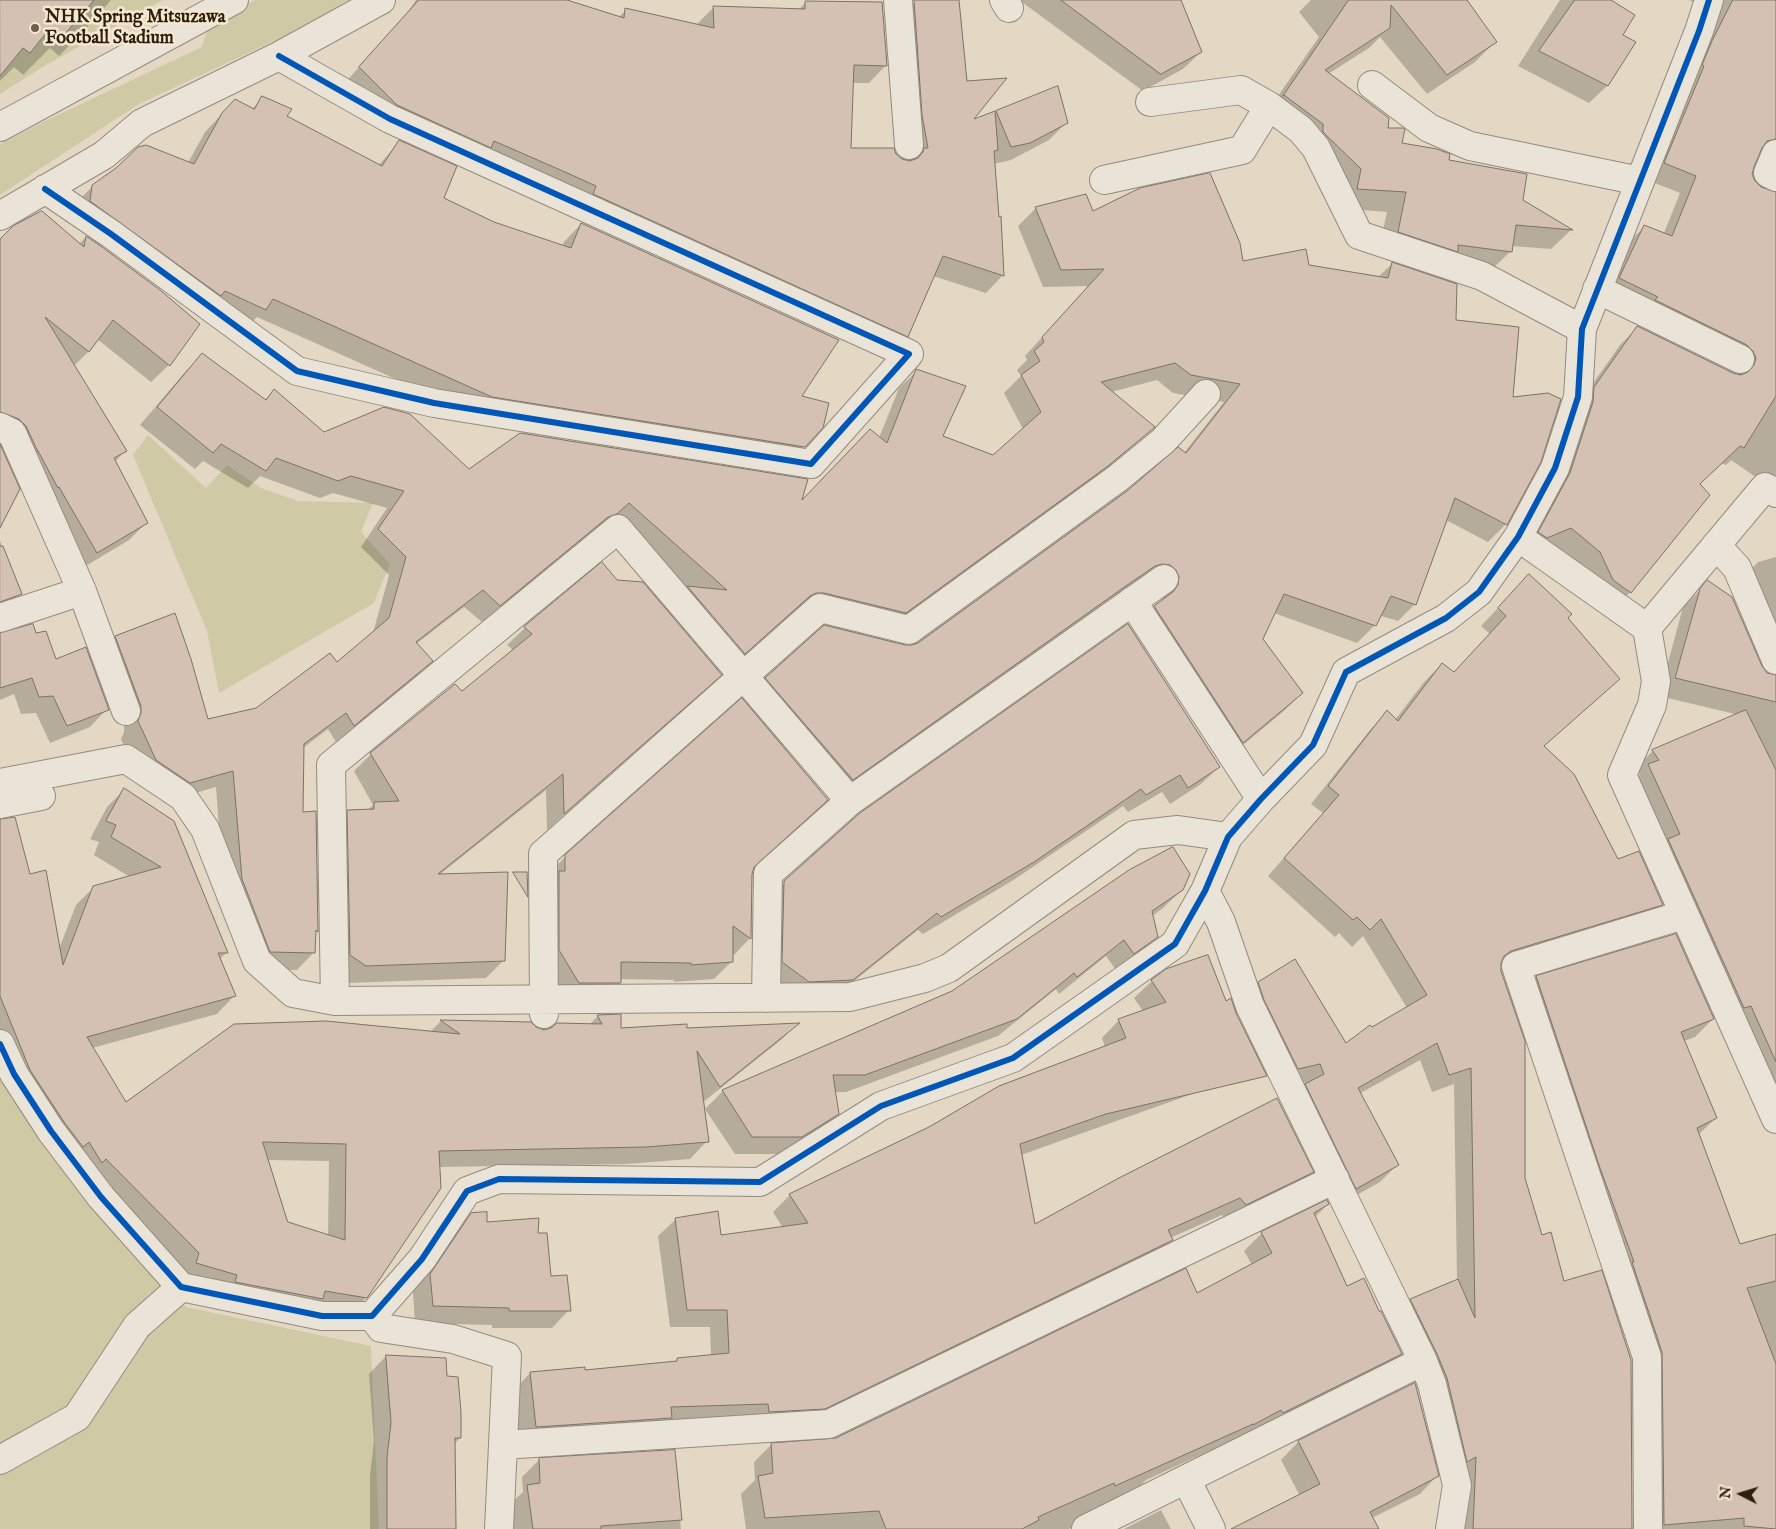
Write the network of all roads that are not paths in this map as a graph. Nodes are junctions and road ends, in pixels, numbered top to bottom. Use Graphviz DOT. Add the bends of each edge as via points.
graph roads {
  1 [pos="234,0"];
  2 [pos="380,0"];
  3 [pos="898,0"];
  4 [pos="1701,3"];
  5 [pos="279,56"];
  6 [pos="1372,85"];
  7 [pos="1150,102"];
  8 [pos="1268,106"];
  9 [pos="0,127"];
  10 [pos="909,145"];
  11 [pos="1776,154"];
  12 [pos="1776,177"];
  13 [pos="1104,180"];
  14 [pos="1640,181"];
  15 [pos="45,189"];
  16 [pos="0,216"];
  17 [pos="1597,289"];
  18 [pos="1582,329"];
  19 [pos="1740,359"];
  20 [pos="1206,394"];
  21 [pos="0,427"];
  22 [pos="1776,479"];
  23 [pos="1518,537"];
  24 [pos="1716,545"];
  25 [pos="1164,578"];
  26 [pos="82,591"];
  27 [pos="1132,601"];
  28 [pos="0,618"];
  29 [pos="1647,628"];
  30 [pos="1776,660"];
  31 [pos="744,676"];
  32 [pos="126,711"];
  33 [pos="0,782"];
  34 [pos="41,796"];
  35 [pos="1261,799"];
  36 [pos="850,801"];
  37 [pos="0,804"];
  38 [pos="1228,837"];
  39 [pos="1205,890"];
  40 [pos="1683,915"];
  41 [pos="766,998"];
  42 [pos="335,1001"];
  43 [pos="544,1007"];
  44 [pos="0,1044"];
  45 [pos="1776,1120"];
  46 [pos="1335,1178"];
  47 [pos="181,1287"];
  48 [pos="372,1316"];
  49 [pos="1423,1362"];
  50 [pos="503,1445"];
  51 [pos="0,1460"];
  52 [pos="1186,1479"];
  53 [pos="499,1529"];
  54 [pos="1086,1529"];
  55 [pos="1211,1529"];
  56 [pos="1450,1529"];
  57 [pos="1648,1529"];
  1 -- 9 [label="street"];
  2 -- 5 [label="street"];
  3 -- 10 [label="street"];
  4 -- 14 [label="street" via="1699,31"];
  5 -- 15 [label="street" via="142,123 104,155"];
  5 -- 15 [label="street" via="390,119 909,354 811,464 434,403 297,371"];
  6 -- 14 [label="street" via="1429,128 1470,146"];
  7 -- 8 [label="street" via="1241,90"];
  8 -- 13 [label="street" via="1242,150"];
  8 -- 18 [label="street" via="1301,130 1316,148 1360,236 1482,276"];
  11 -- 12 [label="street" via="1768,173"];
  14 -- 17 [label="street"];
  15 -- 16 [label="street"];
  17 -- 18 [label="street"];
  17 -- 19 [label="street"];
  18 -- 23 [label="street" via="1578,397 1555,468"];
  20 -- 31 [label="street" via="1163,441 1118,478 909,630 820,608"];
  21 -- 26 [label="street" via="12,433"];
  22 -- 24 [label="street" via="1765,487"];
  23 -- 29 [label="street"];
  23 -- 35 [label="street" via="1478,592 1446,618 1346,672 1314,745"];
  24 -- 29 [label="street"];
  24 -- 30 [label="street" via="1737,568"];
  25 -- 27 [label="street"];
  26 -- 28 [label="street"];
  26 -- 32 [label="street"];
  27 -- 35 [label="street"];
  27 -- 36 [label="street"];
  29 -- 40 [label="street" via="1656,681 1652,706 1622,775"];
  31 -- 36 [label="street"];
  31 -- 42 [label="street" via="618,529 331,765"];
  31 -- 43 [label="street" via="543,854"];
  33 -- 42 [label="street" via="126,759 183,797 205,829 257,961 293,993"];
  34 -- 37 [label="street"];
  35 -- 38 [label="street"];
  36 -- 41 [label="street" via="768,874"];
  38 -- 39 [label="street"];
  38 -- 41 [label="street" via="1178,830 1134,835 949,968 924,978 850,997"];
  39 -- 46 [label="street" via="1221,922 1250,1006"];
  39 -- 48 [label="street" via="1175,944 1014,1058 881,1106 760,1182 544,1174 499,1179 467,1191 422,1259"];
  40 -- 45 [label="street"];
  40 -- 57 [label="street" via="1516,966 1647,1357"];
  41 -- 43 [label="street"];
  42 -- 43 [label="street"];
  44 -- 47 [label="street" via="14,1074 51,1131 101,1197"];
  46 -- 49 [label="street"];
  46 -- 50 [label="street" via="829,1424"];
  47 -- 48 [label="street" via="322,1316"];
  47 -- 51 [label="street" via="136,1326 77,1417"];
  48 -- 50 [label="street" via="380,1328 453,1339 507,1356"];
  49 -- 52 [label="street"];
  49 -- 56 [label="street" via="1432,1384 1458,1484"];
  50 -- 53 [label="street"];
  52 -- 54 [label="street"];
  52 -- 55 [label="street"];
}
